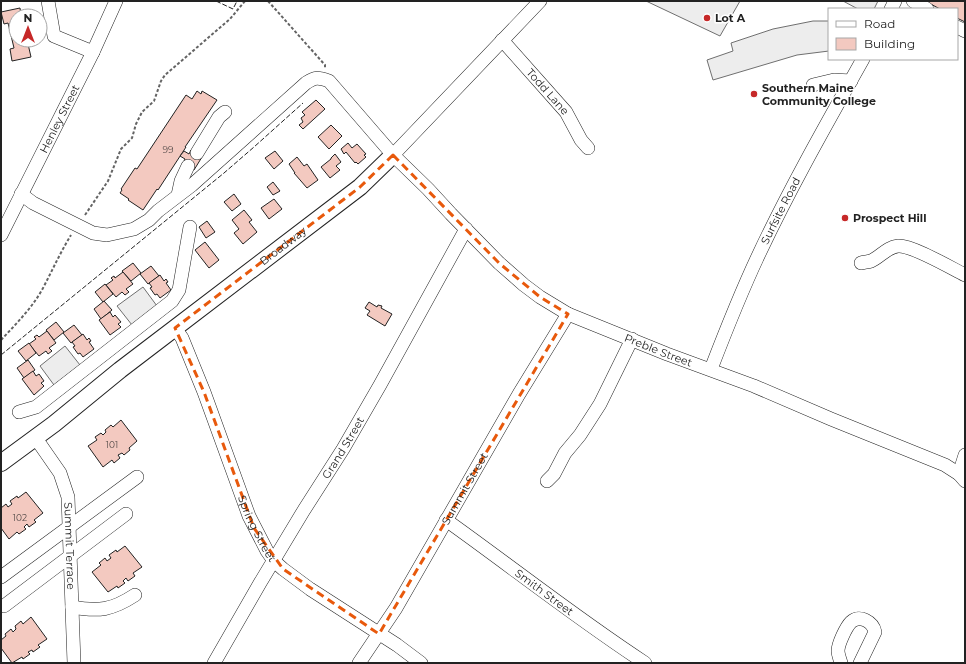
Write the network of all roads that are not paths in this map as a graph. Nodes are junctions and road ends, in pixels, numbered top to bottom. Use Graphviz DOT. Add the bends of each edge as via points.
graph roads {
  1 [pos="48,1"];
  2 [pos="116,1"];
  3 [pos="540,1"];
  4 [pos="913,1"];
  5 [pos="925,8"];
  6 [pos="502,40"];
  7 [pos="93,52"];
  8 [pos="862,60"];
  9 [pos="851,81"];
  10 [pos="813,85"];
  11 [pos="225,112"];
  12 [pos="588,148"];
  13 [pos="197,153"];
  14 [pos="393,154"];
  15 [pos="188,166"];
  16 [pos="21,194"];
  17 [pos="178,195"];
  18 [pos="190,227"];
  19 [pos="466,229"];
  20 [pos="1,235"];
  21 [pos="861,263"];
  22 [pos="965,275"];
  23 [pos="568,314"];
  24 [pos="176,328"];
  25 [pos="632,339"];
  26 [pos="108,352"];
  27 [pos="711,369"];
  28 [pos="120,370"];
  29 [pos="19,412"];
  30 [pos="35,437"];
  31 [pos="965,455"];
  32 [pos="1,463"];
  33 [pos="137,477"];
  34 [pos="962,478"];
  35 [pos="547,481"];
  36 [pos="126,514"];
  37 [pos="446,520"];
  38 [pos="70,527"];
  39 [pos="70,556"];
  40 [pos="274,561"];
  41 [pos="1,578"];
  42 [pos="135,595"];
  43 [pos="4,606"];
  44 [pos="72,607"];
  45 [pos="379,634"];
  46 [pos="73,662"];
  47 [pos="214,663"];
  48 [pos="359,663"];
  49 [pos="421,663"];
  50 [pos="645,663"];
  51 [pos="841,663"];
  52 [pos="860,663"];
  1 -- 7 [label="street" via="54,36"];
  2 -- 7 [label="street, Henley Street"];
  3 -- 6 [label="street, Broadway"];
  4 -- 5 [label="street"];
  6 -- 12 [label="street, Todd Lane" via="566,112"];
  6 -- 14 [label="street, Broadway"];
  7 -- 16 [label="street, Henley Street"];
  8 -- 9 [label="street, Surfsite Road"];
  9 -- 10 [label="street" via="834,80"];
  9 -- 27 [label="street, Surfsite Road" via="775,220 738,300"];
  11 -- 13 [label="street" via="219,117"];
  14 -- 17 [label="street, Preble Street" via="329,81 314,78"];
  14 -- 19 [label="street, Preble Street"];
  14 -- 24 [label="main road, Broadway" via="360,187"];
  15 -- 17 [label="street" via="181,180"];
  16 -- 17 [label="street" via="33,203 93,233 107,235 134,229 150,220"];
  16 -- 20 [label="street, Henley Street"];
  18 -- 26 [label="street" via="179,290 172,301"];
  19 -- 23 [label="street, Preble Street" via="524,285"];
  19 -- 40 [label="street, Grand Street" via="377,391"];
  21 -- 22 [label="street" via="871,261 898,246 918,252"];
  23 -- 25 [label="street, Preble Street"];
  23 -- 37 [label="street, Summit Street"];
  24 -- 28 [label="main road, Broadway"];
  24 -- 40 [label="street, Spring Street" via="204,392 249,516"];
  25 -- 27 [label="street, Preble Street"];
  25 -- 35 [label="street" via="600,404"];
  26 -- 28 [label="street"];
  26 -- 29 [label="street" via="36,407"];
  27 -- 34 [label="street, Preble Street" via="945,465"];
  28 -- 30 [label="main road, Broadway"];
  30 -- 32 [label="main road, Broadway"];
  30 -- 38 [label="street, Summit Terrace" via="60,473 68,497"];
  31 -- 34 [label="street"];
  33 -- 38 [label="street"];
  36 -- 39 [label="street"];
  37 -- 45 [label="street, Summit Street"];
  37 -- 50 [label="street, Smith Street"];
  38 -- 39 [label="street, Summit Terrace"];
  38 -- 41 [label="street"];
  39 -- 43 [label="street"];
  39 -- 44 [label="street, Summit Terrace"];
  40 -- 45 [label="street, Spring Street" via="291,577"];
  40 -- 47 [label="street, Grand Street"];
  42 -- 44 [label="street" via="124,602 100,610"];
  44 -- 46 [label="street, Summit Terrace"];
  45 -- 48 [label="street, Summit Street"];
  45 -- 49 [label="street, Spring Street"];
  51 -- 52 [label="street" via="839,643 851,622 863,619 870,622 875,632"];
}
